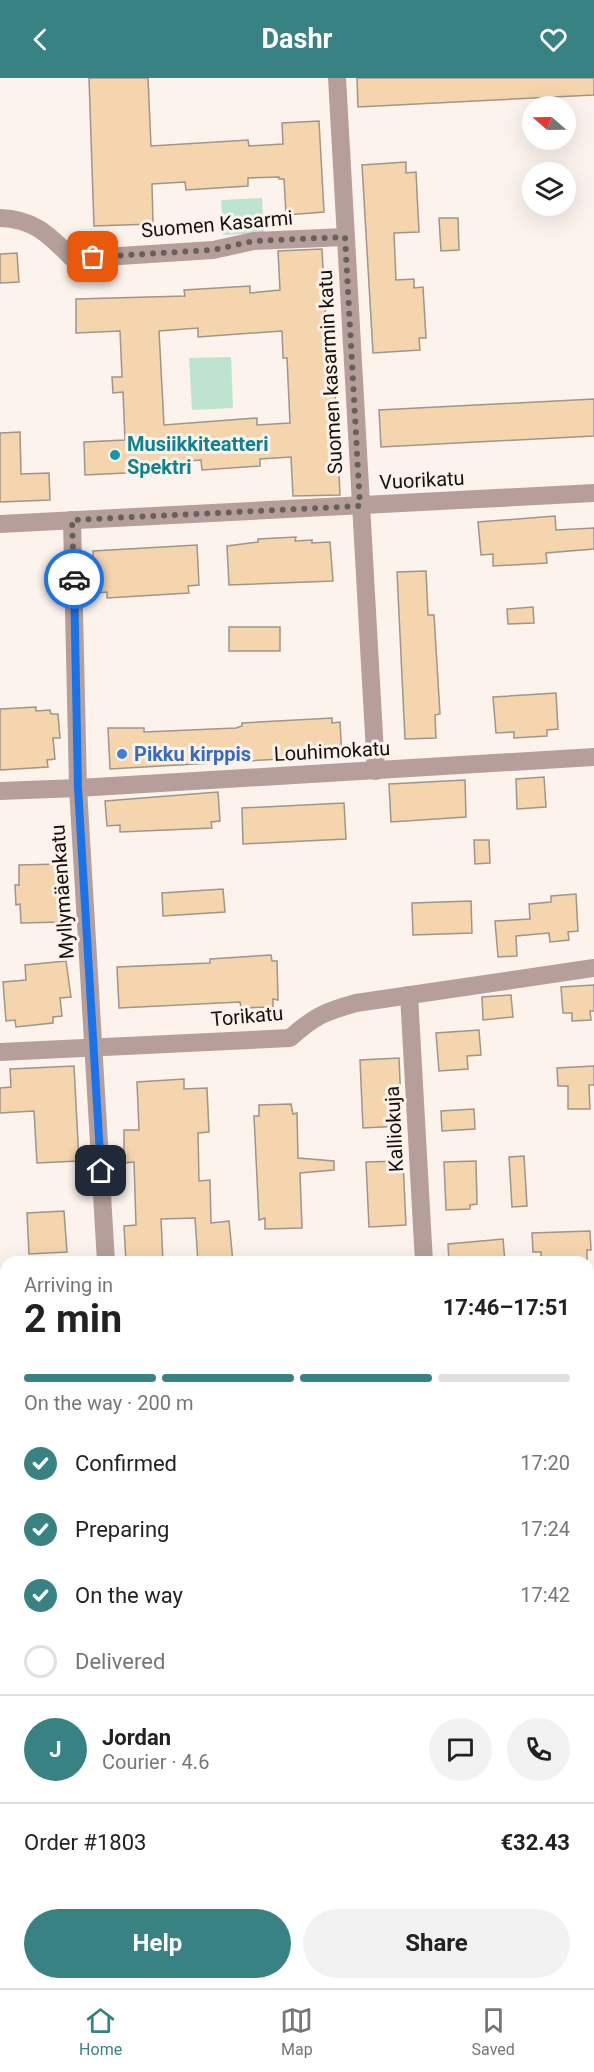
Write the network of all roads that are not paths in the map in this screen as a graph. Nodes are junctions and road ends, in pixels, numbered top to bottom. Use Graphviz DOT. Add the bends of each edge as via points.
graph roads {
  1 [pos="337,78"];
  2 [pos="0,218"];
  3 [pos="345,237"];
  4 [pos="594,493"];
  5 [pos="360,506"];
  6 [pos="72,520"];
  7 [pos="0,524"];
  8 [pos="594,757"];
  9 [pos="376,771"];
  10 [pos="78,788"];
  11 [pos="0,791"];
  12 [pos="594,968"];
  13 [pos="410,995"];
  14 [pos="94,1049"];
  15 [pos="0,1052"];
  16 [pos="106,1256"];
  17 [pos="424,1256"];
  1 -- 3 [label="street, Suomen kasarmin katu"];
  2 -- 3 [label="street, Suomen Kasarmi" via="14,218 47,232 73,258 213,250 254,241"];
  3 -- 5 [label="street, Suomen kasarmin katu"];
  4 -- 5 [label="street, Vuorikatu"];
  5 -- 6 [label="street, Vuorikatu"];
  5 -- 9 [label="street, Suomen kasarmin katu"];
  6 -- 7 [label="street, Vuorikatu"];
  6 -- 10 [label="street, Myllymäenkatu"];
  8 -- 9 [label="street, Louhimokatu"];
  9 -- 10 [label="street, Louhimokatu"];
  10 -- 11 [label="street, Louhimokatu"];
  10 -- 14 [label="street, Myllymäenkatu"];
  12 -- 13 [label="street, Torikatu"];
  13 -- 14 [label="street, Torikatu" via="326,1011 290,1038"];
  13 -- 17 [label="street, Kalliokuja"];
  14 -- 15 [label="street, Torikatu"];
  14 -- 16 [label="street, Myllymäenkatu"];
}
